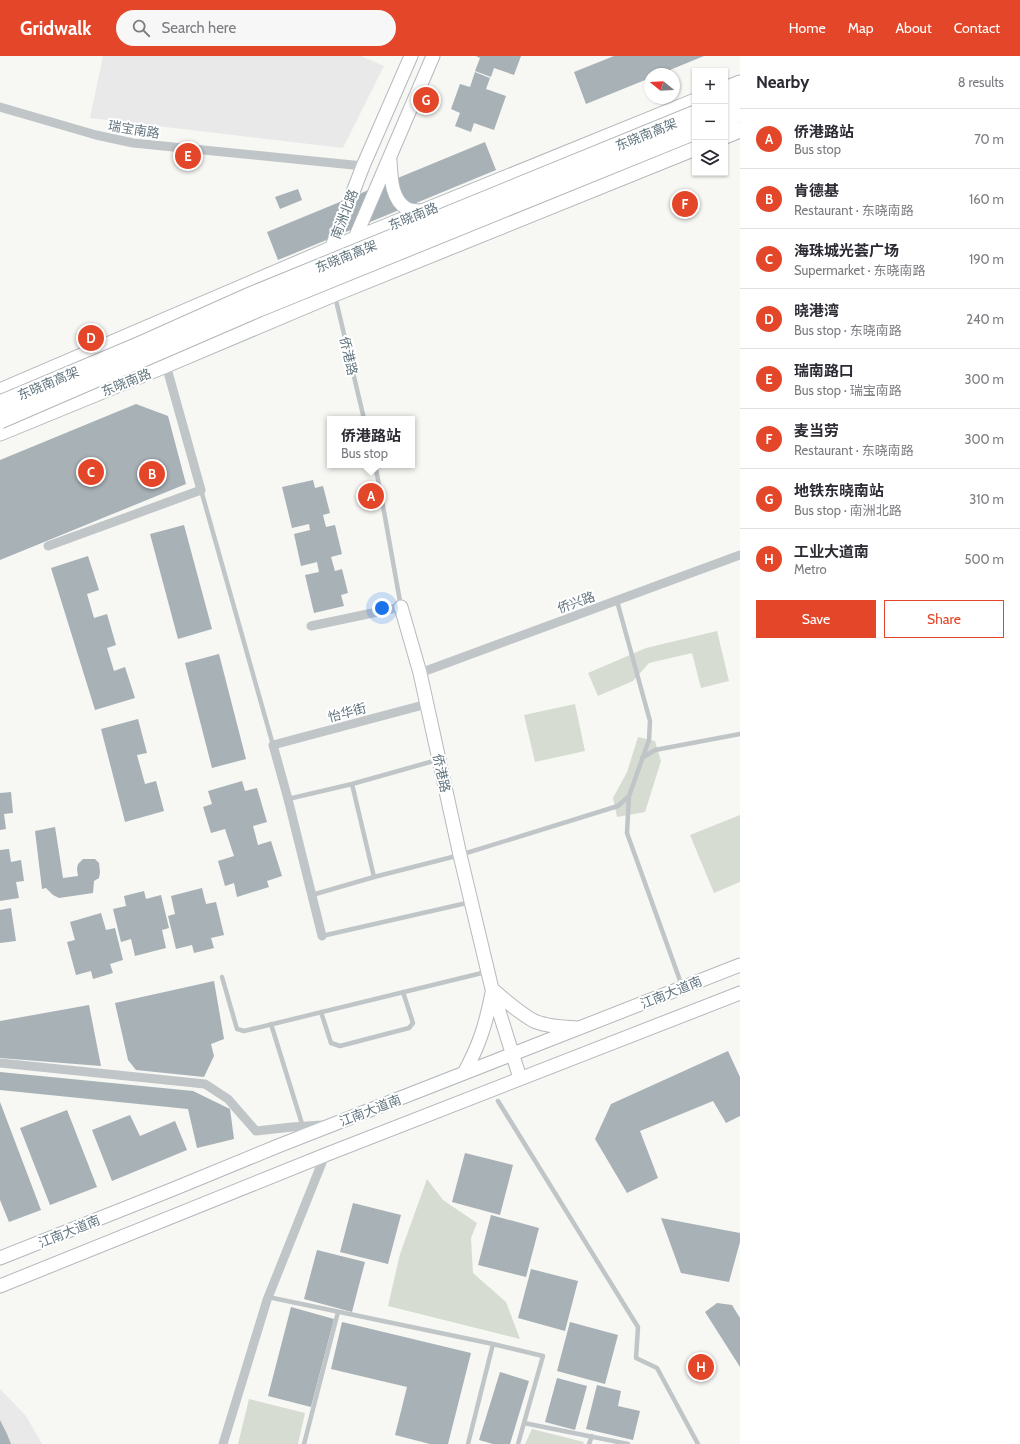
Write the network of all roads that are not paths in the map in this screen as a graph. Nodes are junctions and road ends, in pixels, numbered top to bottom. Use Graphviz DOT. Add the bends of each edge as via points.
graph roads {
  1 [pos="411,56"];
  2 [pos="433,56"];
  3 [pos="740,83"];
  4 [pos="728,88"];
  5 [pos="740,96"];
  6 [pos="728,101"];
  7 [pos="692,102"];
  8 [pos="0,107"];
  9 [pos="740,113"];
  10 [pos="692,115"];
  11 [pos="728,118"];
  12 [pos="740,130"];
  13 [pos="692,132"];
  14 [pos="728,135"];
  15 [pos="692,149"];
  16 [pos="390,158"];
  17 [pos="362,166"];
  18 [pos="354,187"];
  19 [pos="375,194"];
  20 [pos="448,201"];
  21 [pos="424,211"];
  22 [pos="354,239"];
  23 [pos="461,242"];
  24 [pos="330,249"];
  25 [pos="334,294"];
  26 [pos="166,365"];
  27 [pos="0,391"];
  28 [pos="0,404"];
  29 [pos="363,416"];
  30 [pos="0,420"];
  31 [pos="0,433"];
  32 [pos="376,468"];
  33 [pos="201,490"];
  34 [pos="48,546"];
  35 [pos="740,555"];
  36 [pos="617,601"];
  37 [pos="401,606"];
  38 [pos="310,626"];
  39 [pos="420,673"];
  40 [pos="427,704"];
  41 [pos="740,734"];
  42 [pos="273,745"];
  43 [pos="642,758"];
  44 [pos="439,759"];
  45 [pos="352,784"];
  46 [pos="629,796"];
  47 [pos="288,799"];
  48 [pos="460,855"];
  49 [pos="374,877"];
  50 [pos="312,895"];
  51 [pos="471,902"];
  52 [pos="322,936"];
  53 [pos="740,965"];
  54 [pos="488,972"];
  55 [pos="222,977"];
  56 [pos="683,987"];
  57 [pos="492,989"];
  58 [pos="403,992"];
  59 [pos="740,993"];
  60 [pos="321,1012"];
  61 [pos="271,1024"];
  62 [pos="580,1028"];
  63 [pos="513,1055"];
  64 [pos="0,1063"];
  65 [pos="464,1073"];
  66 [pos="520,1078"];
  67 [pos="498,1101"];
  68 [pos="332,1125"];
  69 [pos="303,1126"];
  70 [pos="325,1155"];
  71 [pos="0,1258"];
  72 [pos="0,1286"];
  73 [pos="268,1297"];
  74 [pos="338,1312"];
  75 [pos="493,1344"];
  76 [pos="524,1423"];
  77 [pos="592,1436"];
  78 [pos="468,1443"];
  79 [pos="223,1444"];
  80 [pos="304,1444"];
  81 [pos="474,1444"];
  82 [pos="518,1444"];
  83 [pos="589,1444"];
  84 [pos="628,1444"];
  85 [pos="698,1444"];
  1 -- 17 [label="main road, 南洲北路"];
  2 -- 16 [label="main road, 南洲北路"];
  3 -- 4 [label="main road"];
  5 -- 6 [label="highway"];
  7 -- 20 [label="main road, 东晓南路"];
  8 -- 17 [label="street, 瑞宝南路" via="133,143"];
  9 -- 11 [label="highway"];
  10 -- 28 [label="highway, 东晓南高架, bridge" via="250,296"];
  12 -- 14 [label="main road"];
  13 -- 30 [label="highway, 东晓南高架, bridge" via="259,308"];
  15 -- 23 [label="main road, 东晓南路"];
  16 -- 19 [label="main road, 南洲北路"];
  16 -- 21 [label="main road" via="392,181 400,202 406,208"];
  17 -- 18 [label="main road, 南洲北路"];
  18 -- 19 [label="main road"];
  18 -- 24 [label="main road, 南洲北路"];
  19 -- 22 [label="main road, 南洲北路"];
  20 -- 21 [label="main road, 东晓南路"];
  20 -- 23 [label="main road" via="448,219"];
  21 -- 22 [label="main road, 东晓南路"];
  22 -- 24 [label="main road, 东晓南路"];
  22 -- 25 [label="main road, 南洲北路"];
  23 -- 25 [label="main road, 东晓南路"];
  24 -- 25 [label="main road, 南洲北路"];
  24 -- 27 [label="main road, 东晓南路"];
  25 -- 26 [label="main road, 东晓南路"];
  25 -- 29 [label="lane, 侨港路"];
  26 -- 31 [label="main road, 东晓南路"];
  26 -- 33 [label="street"];
  32 -- 37 [label="lane, 侨港路"];
  33 -- 34 [label="street"];
  33 -- 42 [label="lane"];
  35 -- 36 [label="street, 侨兴路"];
  36 -- 39 [label="street, 侨兴路"];
  36 -- 43 [label="lane" via="650,721 649,740"];
  37 -- 38 [label="street"];
  37 -- 39 [label="main road, 侨港路"];
  39 -- 40 [label="main road, 侨港路"];
  40 -- 42 [label="street, 怡华街"];
  40 -- 44 [label="main road, 侨港路"];
  41 -- 43 [label="lane" via="655,750"];
  42 -- 47 [label="street"];
  43 -- 46 [label="lane"];
  44 -- 45 [label="lane"];
  44 -- 48 [label="main road, 侨港路"];
  45 -- 47 [label="lane"];
  45 -- 49 [label="lane"];
  46 -- 48 [label="lane" via="618,806"];
  46 -- 56 [label="lane" via="627,832"];
  47 -- 50 [label="street"];
  48 -- 49 [label="lane"];
  48 -- 51 [label="main road, 侨港路"];
  49 -- 50 [label="lane"];
  50 -- 52 [label="street"];
  51 -- 52 [label="lane"];
  51 -- 54 [label="main road, 侨港路"];
  53 -- 56 [label="main road, 江南大道南"];
  54 -- 57 [label="main road, 侨港路"];
  54 -- 58 [label="lane"];
  55 -- 61 [label="lane" via="237,1029 244,1031"];
  56 -- 62 [label="main road, 江南大道南"];
  57 -- 62 [label="main road" via="534,1021"];
  57 -- 63 [label="main road, 侨港路"];
  57 -- 65 [label="main road" via="482,1035"];
  58 -- 60 [label="lane"];
  58 -- 60 [label="lane" via="413,1023 409,1028 340,1046 331,1043"];
  59 -- 66 [label="main road, 江南大道南"];
  60 -- 61 [label="lane"];
  61 -- 69 [label="lane"];
  62 -- 63 [label="main road, 江南大道南"];
  63 -- 65 [label="main road, 江南大道南"];
  63 -- 66 [label="main road, 侨港路"];
  64 -- 69 [label="street" via="205,1084 228,1099 256,1131"];
  65 -- 68 [label="main road, 江南大道南"];
  66 -- 70 [label="main road, 江南大道南"];
  67 -- 85 [label="lane" via="638,1327 636,1358 657,1368"];
  68 -- 69 [label="street"];
  68 -- 71 [label="main road, 江南大道南"];
  70 -- 72 [label="main road, 江南大道南"];
  70 -- 73 [label="street"];
  73 -- 74 [label="lane"];
  73 -- 79 [label="street"];
  74 -- 75 [label="lane"];
  74 -- 80 [label="lane"];
  75 -- 76 [label="lane" via="543,1356"];
  75 -- 78 [label="lane"];
  76 -- 77 [label="lane"];
  76 -- 82 [label="lane"];
  77 -- 83 [label="lane"];
  77 -- 84 [label="lane"];
  78 -- 81 [label="lane"];
}
